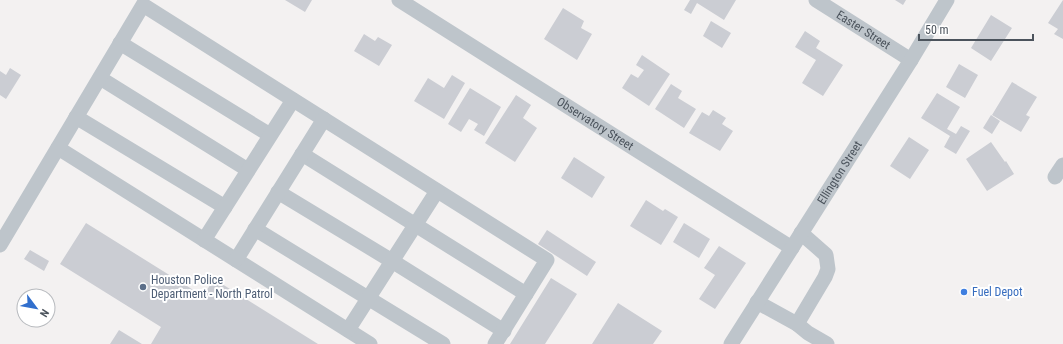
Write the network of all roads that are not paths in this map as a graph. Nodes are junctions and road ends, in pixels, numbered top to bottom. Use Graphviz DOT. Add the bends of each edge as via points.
graph roads {
  1 [pos="399,0"];
  2 [pos="816,0"];
  3 [pos="947,0"];
  4 [pos="120,43"];
  5 [pos="911,60"];
  6 [pos="100,78"];
  7 [pos="293,100"];
  8 [pos="76,117"];
  9 [pos="324,119"];
  10 [pos="270,135"];
  11 [pos="58,148"];
  12 [pos="302,154"];
  13 [pos="248,170"];
  14 [pos="437,190"];
  15 [pos="278,192"];
  16 [pos="225,207"];
  17 [pos="415,225"];
  18 [pos="255,229"];
  19 [pos="801,233"];
  20 [pos="204,240"];
  21 [pos="0,245"];
  22 [pos="792,248"];
  23 [pos="236,260"];
  24 [pos="392,260"];
  25 [pos="526,294"];
  26 [pos="368,298"];
  27 [pos="757,302"];
  28 [pos="348,330"];
  29 [pos="504,331"];
  30 [pos="802,334"];
  31 [pos="370,344"];
  32 [pos="444,344"];
  33 [pos="495,344"];
  34 [pos="731,344"];
  35 [pos="827,344"];
  1 -- 22 [label="street, Observatory Street"];
  2 -- 5 [label="street, Easter Street"];
  3 -- 5 [label="street, Ellington Street"];
  4 -- 6 [label="street"];
  4 -- 7 [label="street" via="143,5"];
  4 -- 10 [label="street"];
  5 -- 19 [label="street, Ellington Street"];
  6 -- 8 [label="street"];
  6 -- 13 [label="street"];
  7 -- 9 [label="street"];
  7 -- 10 [label="street"];
  8 -- 11 [label="street"];
  8 -- 16 [label="street"];
  9 -- 12 [label="street"];
  9 -- 14 [label="street"];
  10 -- 13 [label="street"];
  11 -- 20 [label="street"];
  11 -- 21 [label="street"];
  12 -- 15 [label="street"];
  12 -- 17 [label="street"];
  13 -- 16 [label="street"];
  14 -- 17 [label="street"];
  14 -- 25 [label="street" via="547,260"];
  15 -- 18 [label="street"];
  15 -- 24 [label="street"];
  16 -- 20 [label="street"];
  17 -- 24 [label="street"];
  17 -- 25 [label="street"];
  18 -- 23 [label="street"];
  18 -- 26 [label="street"];
  19 -- 22 [label="street, Ellington Street"];
  19 -- 30 [label="street" via="826,255 828,269"];
  20 -- 23 [label="street"];
  22 -- 27 [label="street, Ellington Street"];
  23 -- 28 [label="street"];
  24 -- 26 [label="street"];
  24 -- 29 [label="street"];
  25 -- 29 [label="street"];
  26 -- 28 [label="street"];
  26 -- 32 [label="street"];
  27 -- 30 [label="street"];
  27 -- 34 [label="street, Ellington Street"];
  28 -- 31 [label="street"];
  29 -- 33 [label="street"];
  30 -- 35 [label="street"];
}
